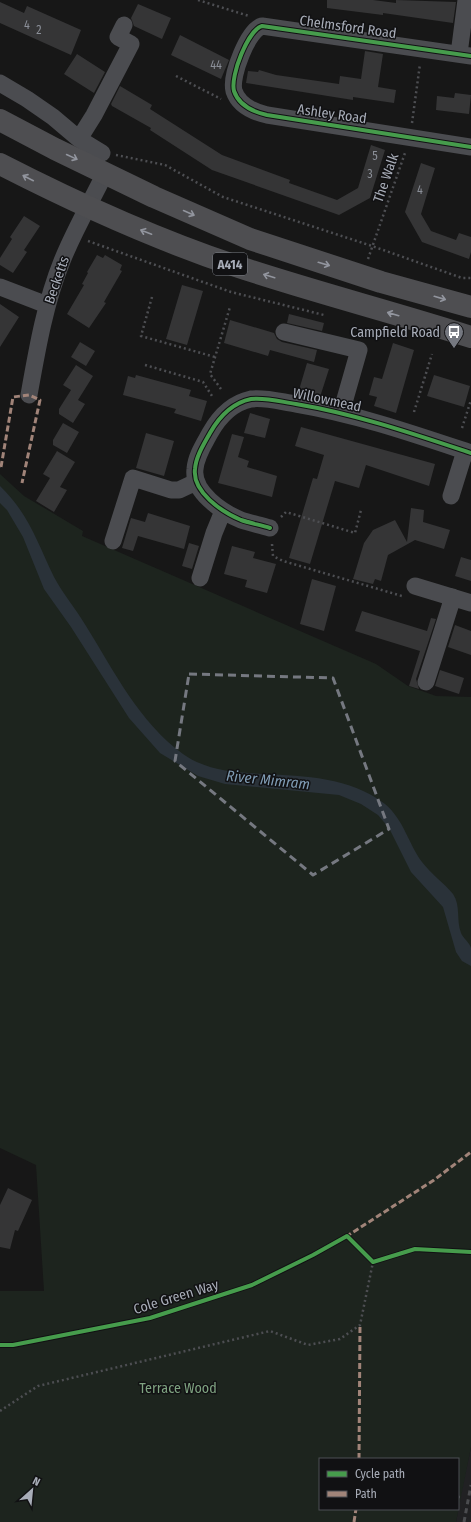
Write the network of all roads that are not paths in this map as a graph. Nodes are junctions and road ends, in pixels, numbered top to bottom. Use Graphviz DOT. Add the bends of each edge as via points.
graph roads {
  1 [pos="466,0"];
  2 [pos="124,25"];
  3 [pos="465,55"];
  4 [pos="0,83"];
  5 [pos="240,101"];
  6 [pos="0,120"];
  7 [pos="79,139"];
  8 [pos="471,147"];
  9 [pos="103,163"];
  10 [pos="0,164"];
  11 [pos="89,207"];
  12 [pos="0,287"];
  13 [pos="48,305"];
  14 [pos="471,307"];
  15 [pos="284,332"];
  16 [pos="471,337"];
  17 [pos="29,395"];
  18 [pos="341,413"];
  19 [pos="468,452"];
  20 [pos="196,482"];
  21 [pos="451,496"];
  22 [pos="223,511"];
  23 [pos="270,528"];
  24 [pos="113,541"];
  25 [pos="200,578"];
  26 [pos="415,586"];
  27 [pos="453,597"];
  28 [pos="471,603"];
  29 [pos="426,682"];
  1 -- 3 [label="street"];
  2 -- 7 [label="street" via="118,37 131,44"];
  3 -- 5 [label="street, Chelmsford Road" via="271,26 257,28 250,35 235,74 234,90"];
  4 -- 7 [label="street" via="53,117"];
  5 -- 8 [label="street, Ashley Road" via="252,111 268,115"];
  6 -- 9 [label="highway, A414, one-way" via="54,149"];
  7 -- 9 [label="street"];
  9 -- 11 [label="street, Becketts"];
  9 -- 14 [label="highway, A414, one-way" via="250,239 381,282"];
  11 -- 10 [label="highway, A414, one-way"];
  11 -- 13 [label="street, Becketts" via="62,261"];
  16 -- 11 [label="highway, A414, one-way" via="236,266 132,227"];
  12 -- 13 [label="street"];
  13 -- 17 [label="street, Becketts"];
  15 -- 18 [label="street" via="359,350"];
  18 -- 19 [label="street, Willowmead"];
  18 -- 20 [label="street, Willowmead" via="265,400 252,399 241,402 222,416 202,447 194,470"];
  19 -- 21 [label="street"];
  20 -- 22 [label="street" via="210,500"];
  20 -- 24 [label="street" via="179,490 171,490 133,478"];
  22 -- 23 [label="street"];
  22 -- 25 [label="street"];
  26 -- 27 [label="street"];
  27 -- 28 [label="street"];
  27 -- 29 [label="street"];
}
